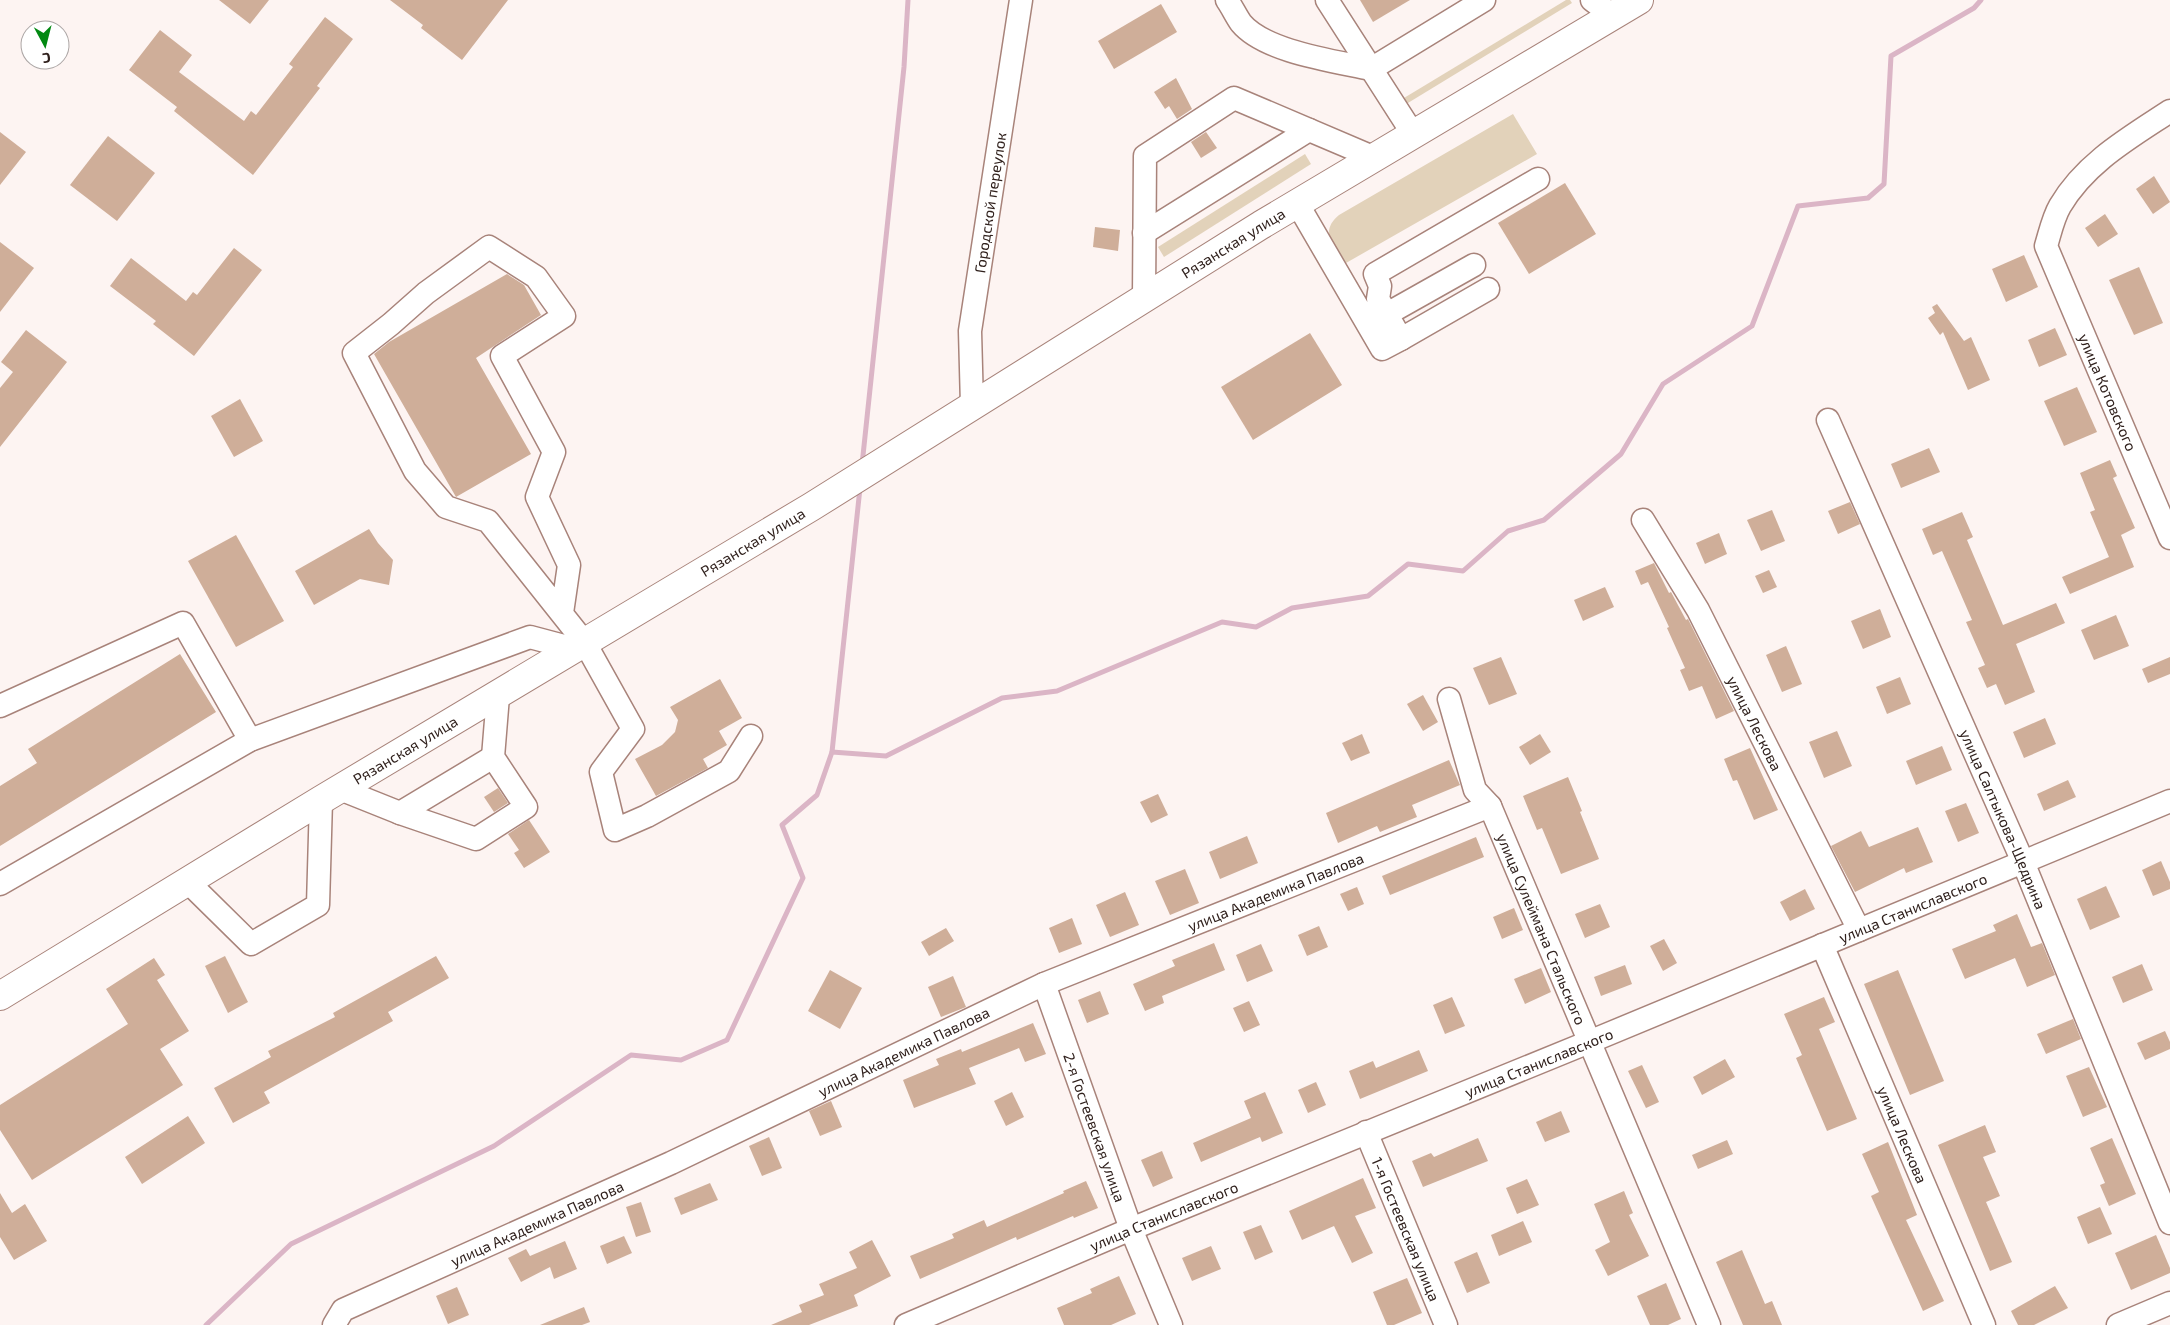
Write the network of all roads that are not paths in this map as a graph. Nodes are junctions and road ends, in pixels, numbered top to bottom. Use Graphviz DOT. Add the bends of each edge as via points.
graph roads {
  1 [pos="1021,0"];
  2 [pos="1227,0"];
  3 [pos="1328,0"];
  4 [pos="1484,0"];
  5 [pos="1639,0"];
  6 [pos="1602,8"];
  7 [pos="1371,69"];
  8 [pos="2170,111"];
  9 [pos="1308,130"];
  10 [pos="1413,134"];
  11 [pos="1375,158"];
  12 [pos="1538,179"];
  13 [pos="1297,203"];
  14 [pos="1144,233"];
  15 [pos="1474,264"];
  16 [pos="1488,289"];
  17 [pos="1144,298"];
  18 [pos="1387,314"];
  19 [pos="1401,339"];
  20 [pos="972,406"];
  21 [pos="1828,420"];
  22 [pos="1643,520"];
  23 [pos="2170,538"];
  24 [pos="562,613"];
  25 [pos="580,646"];
  26 [pos="498,696"];
  27 [pos="1449,699"];
  28 [pos="0,706"];
  29 [pos="751,736"];
  30 [pos="250,740"];
  31 [pos="493,757"];
  32 [pos="331,795"];
  33 [pos="2170,801"];
  34 [pos="1490,806"];
  35 [pos="400,813"];
  36 [pos="2023,862"];
  37 [pos="188,882"];
  38 [pos="0,884"];
  39 [pos="1859,930"];
  40 [pos="1822,945"];
  41 [pos="1044,984"];
  42 [pos="0,996"];
  43 [pos="1589,1042"];
  44 [pos="1366,1132"];
  45 [pos="2170,1223"];
  46 [pos="1132,1229"];
  47 [pos="2170,1303"];
  48 [pos="334,1325"];
  49 [pos="909,1325"];
  50 [pos="1171,1325"];
  51 [pos="1446,1325"];
  52 [pos="1709,1325"];
  53 [pos="1984,1325"];
  54 [pos="2118,1325"];
  1 -- 20 [label="street, Городской переулок" via="970,331"];
  2 -- 7 [label="street" via="1242,24 1280,48"];
  3 -- 7 [label="street"];
  4 -- 7 [label="street"];
  5 -- 6 [label="main road, Рязанская улица"];
  6 -- 10 [label="main road, Рязанская улица"];
  7 -- 10 [label="street"];
  8 -- 23 [label="street, улица Котовского" via="2110,150 2084,174 2060,206 2046,246"];
  9 -- 11 [label="street"];
  9 -- 14 [label="street"];
  9 -- 14 [label="street" via="1234,98 1145,156"];
  10 -- 11 [label="main road, Рязанская улица"];
  11 -- 13 [label="main road, Рязанская улица"];
  12 -- 18 [label="street" via="1375,274 1380,286 1378,299"];
  13 -- 17 [label="main road, Рязанская улица"];
  13 -- 19 [label="street" via="1379,346 1384,349"];
  14 -- 17 [label="street"];
  15 -- 18 [label="street"];
  16 -- 19 [label="street"];
  17 -- 20 [label="main road, Рязанская улица"];
  18 -- 19 [label="street"];
  20 -- 25 [label="main road, Рязанская улица"];
  21 -- 36 [label="street, улица Салтыкова-Щедрина"];
  22 -- 39 [label="street, улица Лескова" via="1698,610"];
  24 -- 24 [label="street" via="569,565 537,497 554,452 502,356 564,316 536,277 489,247 426,293 354,353 415,471 446,508 488,520"];
  24 -- 25 [label="street"];
  25 -- 26 [label="main road, Рязанская улица"];
  25 -- 29 [label="street" via="633,729 601,772 615,830 729,771"];
  25 -- 30 [label="street" via="530,637"];
  26 -- 31 [label="street"];
  26 -- 32 [label="main road, Рязанская улица"];
  27 -- 34 [label="street, улица Сулеймана Стальского" via="1475,790"];
  28 -- 30 [label="street" via="183,623"];
  30 -- 38 [label="street"];
  31 -- 35 [label="street"];
  31 -- 35 [label="street" via="526,807 476,839"];
  32 -- 35 [label="street"];
  32 -- 37 [label="main road, Рязанская улица"];
  32 -- 37 [label="street" via="318,905 251,944"];
  33 -- 36 [label="street, улица Станиславского"];
  34 -- 41 [label="street, улица Академика Павлова"];
  34 -- 43 [label="street, улица Сулеймана Стальского"];
  36 -- 39 [label="street, улица Станиславского"];
  36 -- 45 [label="street, улица Салтыкова-Щедрина"];
  37 -- 42 [label="main road, Рязанская улица"];
  39 -- 40 [label="street, улица Станиславского"];
  40 -- 43 [label="street, улица Станиславского"];
  40 -- 53 [label="street, улица Лескова"];
  41 -- 46 [label="street, 2-я Гостеевская улица"];
  41 -- 48 [label="street, улица Академика Павлова" via="671,1163 343,1310"];
  43 -- 44 [label="street, улица Станиславского"];
  43 -- 52 [label="street, улица Сулеймана Стальского"];
  44 -- 46 [label="street, улица Станиславского"];
  44 -- 51 [label="street, 1-я Гостеевская улица"];
  46 -- 49 [label="street, улица Станиславского"];
  46 -- 50 [label="street, 2-я Гостеевская улица"];
  47 -- 54 [label="street"];
}
